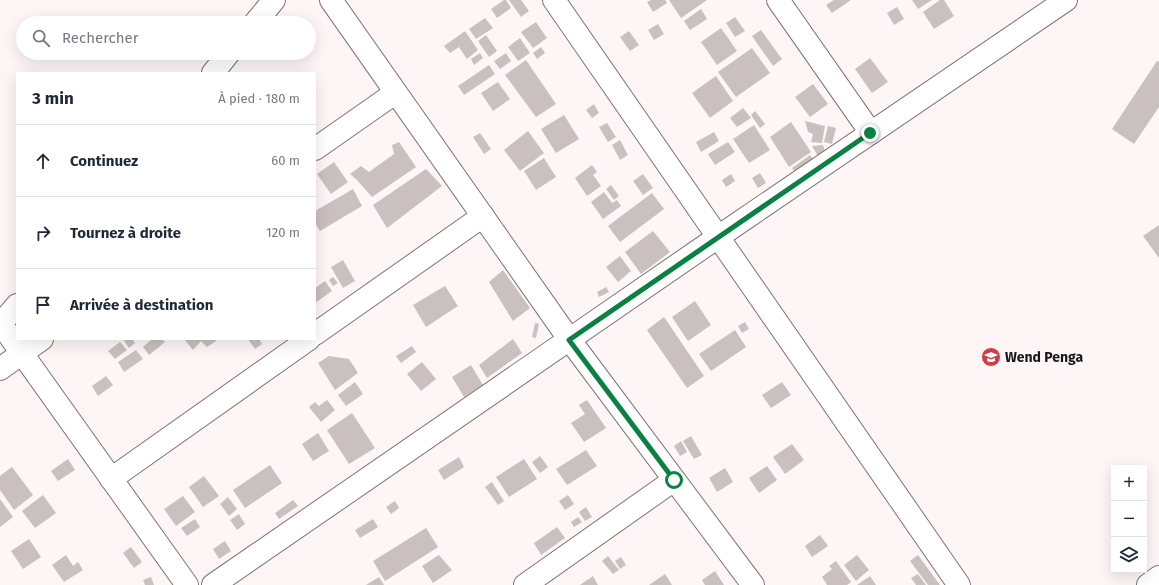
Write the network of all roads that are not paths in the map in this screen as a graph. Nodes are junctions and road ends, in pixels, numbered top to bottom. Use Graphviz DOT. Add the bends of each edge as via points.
graph roads {
  1 [pos="274,0"];
  2 [pos="331,0"];
  3 [pos="554,0"];
  4 [pos="1066,0"];
  5 [pos="785,3"];
  6 [pos="261,16"];
  7 [pos="224,60"];
  8 [pos="214,72"];
  9 [pos="395,93"];
  10 [pos="870,133"];
  11 [pos="316,148"];
  12 [pos="482,216"];
  13 [pos="718,237"];
  14 [pos="16,306"];
  15 [pos="1,325"];
  16 [pos="316,333"];
  17 [pos="41,340"];
  18 [pos="307,340"];
  19 [pos="569,340"];
  20 [pos="22,353"];
  21 [pos="0,369"];
  22 [pos="111,479"];
  23 [pos="674,480"];
  24 [pos="1159,577"];
  25 [pos="187,585"];
  26 [pos="213,585"];
  27 [pos="525,585"];
  28 [pos="753,585"];
  29 [pos="959,585"];
  30 [pos="1148,585"];
  1 -- 6 [label="street"];
  2 -- 9 [label="street"];
  3 -- 13 [label="street"];
  4 -- 10 [label="street"];
  5 -- 10 [label="street"];
  7 -- 8 [label="street"];
  9 -- 11 [label="street"];
  9 -- 12 [label="street"];
  10 -- 13 [label="street"];
  12 -- 16 [label="street"];
  12 -- 19 [label="street"];
  13 -- 19 [label="street"];
  13 -- 29 [label="street"];
  14 -- 15 [label="street"];
  15 -- 20 [label="street"];
  17 -- 20 [label="street"];
  18 -- 22 [label="street"];
  19 -- 23 [label="street"];
  19 -- 26 [label="street"];
  20 -- 21 [label="street"];
  20 -- 22 [label="street"];
  22 -- 25 [label="street"];
  23 -- 27 [label="street"];
  23 -- 28 [label="street"];
  24 -- 30 [label="street"];
}
